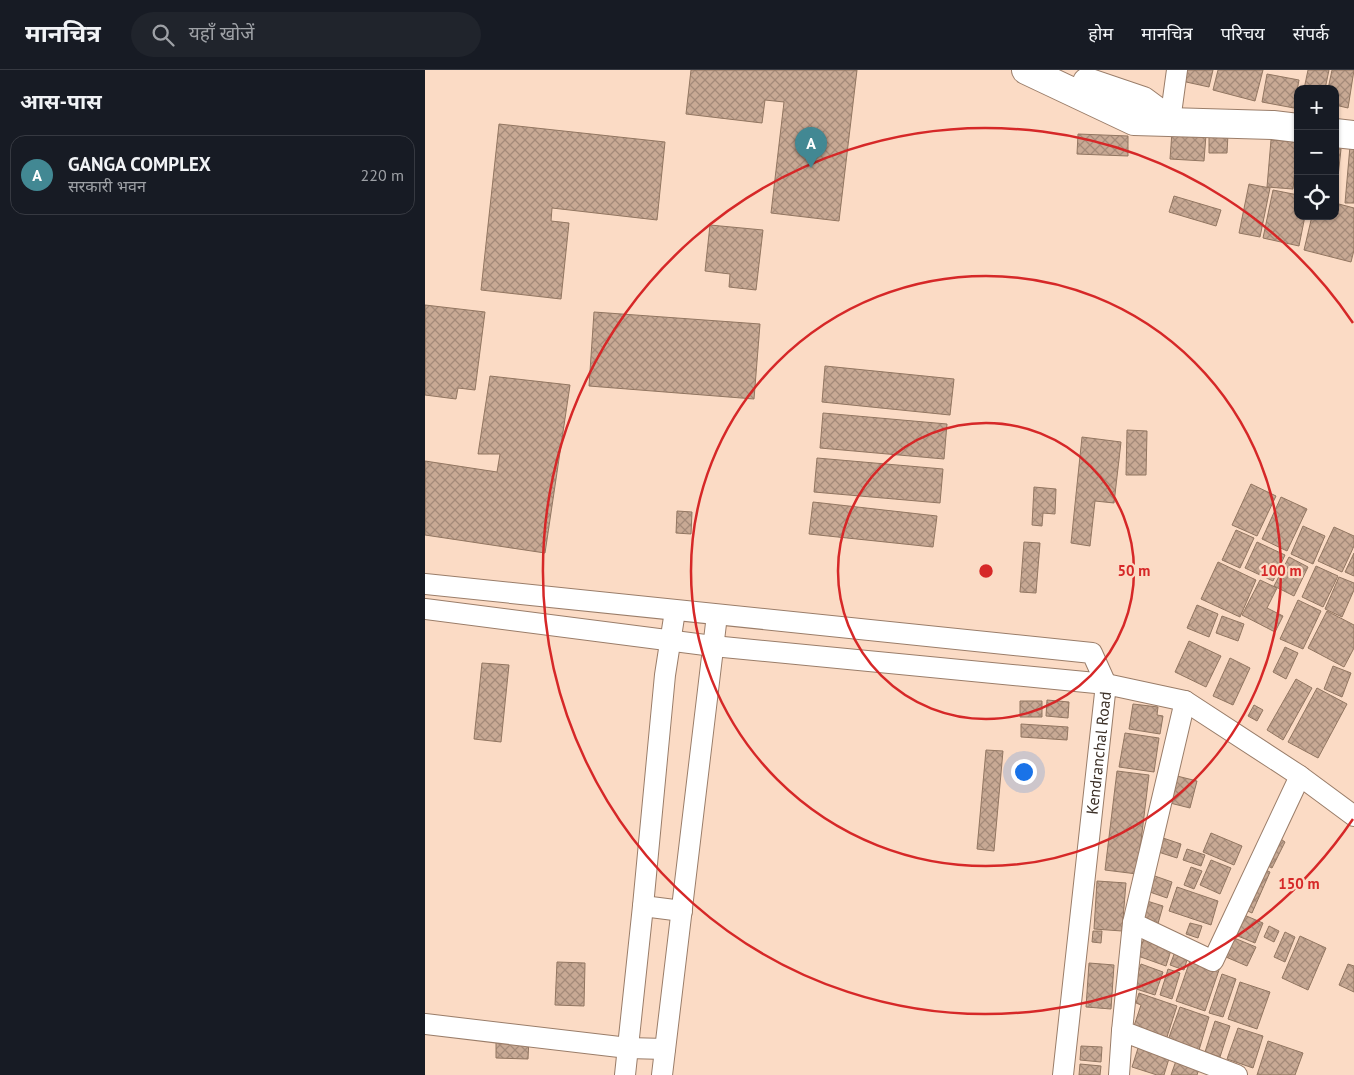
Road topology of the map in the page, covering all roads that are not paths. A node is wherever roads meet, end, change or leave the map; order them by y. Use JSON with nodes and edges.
{"nodes":[{"id":1,"x":1026,"y":70,"type":"edge"},
{"id":2,"x":1062,"y":70,"type":"edge"},
{"id":3,"x":1177,"y":70,"type":"edge"},
{"id":4,"x":1171,"y":121,"type":"junction"},
{"id":5,"x":1294,"y":128,"type":"edge"},
{"id":6,"x":1339,"y":133,"type":"edge"},
{"id":7,"x":1354,"y":135,"type":"edge"},
{"id":8,"x":425,"y":584,"type":"edge"},
{"id":9,"x":425,"y":609,"type":"edge"},
{"id":10,"x":675,"y":611,"type":"junction"},
{"id":11,"x":717,"y":614,"type":"junction"},
{"id":12,"x":670,"y":640,"type":"junction"},
{"id":13,"x":713,"y":646,"type":"junction"},
{"id":14,"x":1106,"y":684,"type":"junction"},
{"id":15,"x":1185,"y":701,"type":"junction"},
{"id":16,"x":1300,"y":776,"type":"junction"},
{"id":17,"x":1354,"y":816,"type":"edge"},
{"id":18,"x":643,"y":906,"type":"junction"},
{"id":19,"x":682,"y":911,"type":"junction"},
{"id":20,"x":1133,"y":923,"type":"junction"},
{"id":21,"x":425,"y":1024,"type":"edge"},
{"id":22,"x":1122,"y":1031,"type":"junction"},
{"id":23,"x":628,"y":1048,"type":"junction"},
{"id":24,"x":665,"y":1049,"type":"junction"},
{"id":25,"x":625,"y":1075,"type":"edge"},
{"id":26,"x":662,"y":1075,"type":"edge"},
{"id":27,"x":1063,"y":1075,"type":"edge"},
{"id":28,"x":1119,"y":1075,"type":"edge"},
{"id":29,"x":1237,"y":1075,"type":"edge"}],
"edges":[{"from":1,"to":4,"type":"main road"},
{"from":2,"to":4,"type":"main road"},
{"from":3,"to":4,"type":"street"},
{"from":4,"to":5,"type":"main road"},
{"from":6,"to":7,"type":"main road"},
{"from":8,"to":10,"type":"street"},
{"from":9,"to":12,"type":"street"},
{"from":10,"to":11,"type":"street"},
{"from":10,"to":12,"type":"street"},
{"from":11,"to":13,"type":"street"},
{"from":11,"to":14,"type":"street"},
{"from":12,"to":13,"type":"street"},
{"from":12,"to":18,"type":"street"},
{"from":13,"to":14,"type":"street"},
{"from":13,"to":19,"type":"street"},
{"from":14,"to":15,"type":"street","name":"Kendranchal Road"},
{"from":14,"to":27,"type":"street","name":"Kendranchal Road"},
{"from":15,"to":16,"type":"street","name":"Kendranchal Road"},
{"from":15,"to":20,"type":"street"},
{"from":16,"to":17,"type":"street","name":"Kendranchal Road"},
{"from":16,"to":20,"type":"street"},
{"from":18,"to":19,"type":"street"},
{"from":18,"to":23,"type":"street"},
{"from":19,"to":24,"type":"street"},
{"from":20,"to":22,"type":"street"},
{"from":21,"to":23,"type":"street"},
{"from":22,"to":28,"type":"street"},
{"from":22,"to":29,"type":"street"},
{"from":23,"to":24,"type":"street"},
{"from":23,"to":25,"type":"street"},
{"from":24,"to":26,"type":"street"}]}
